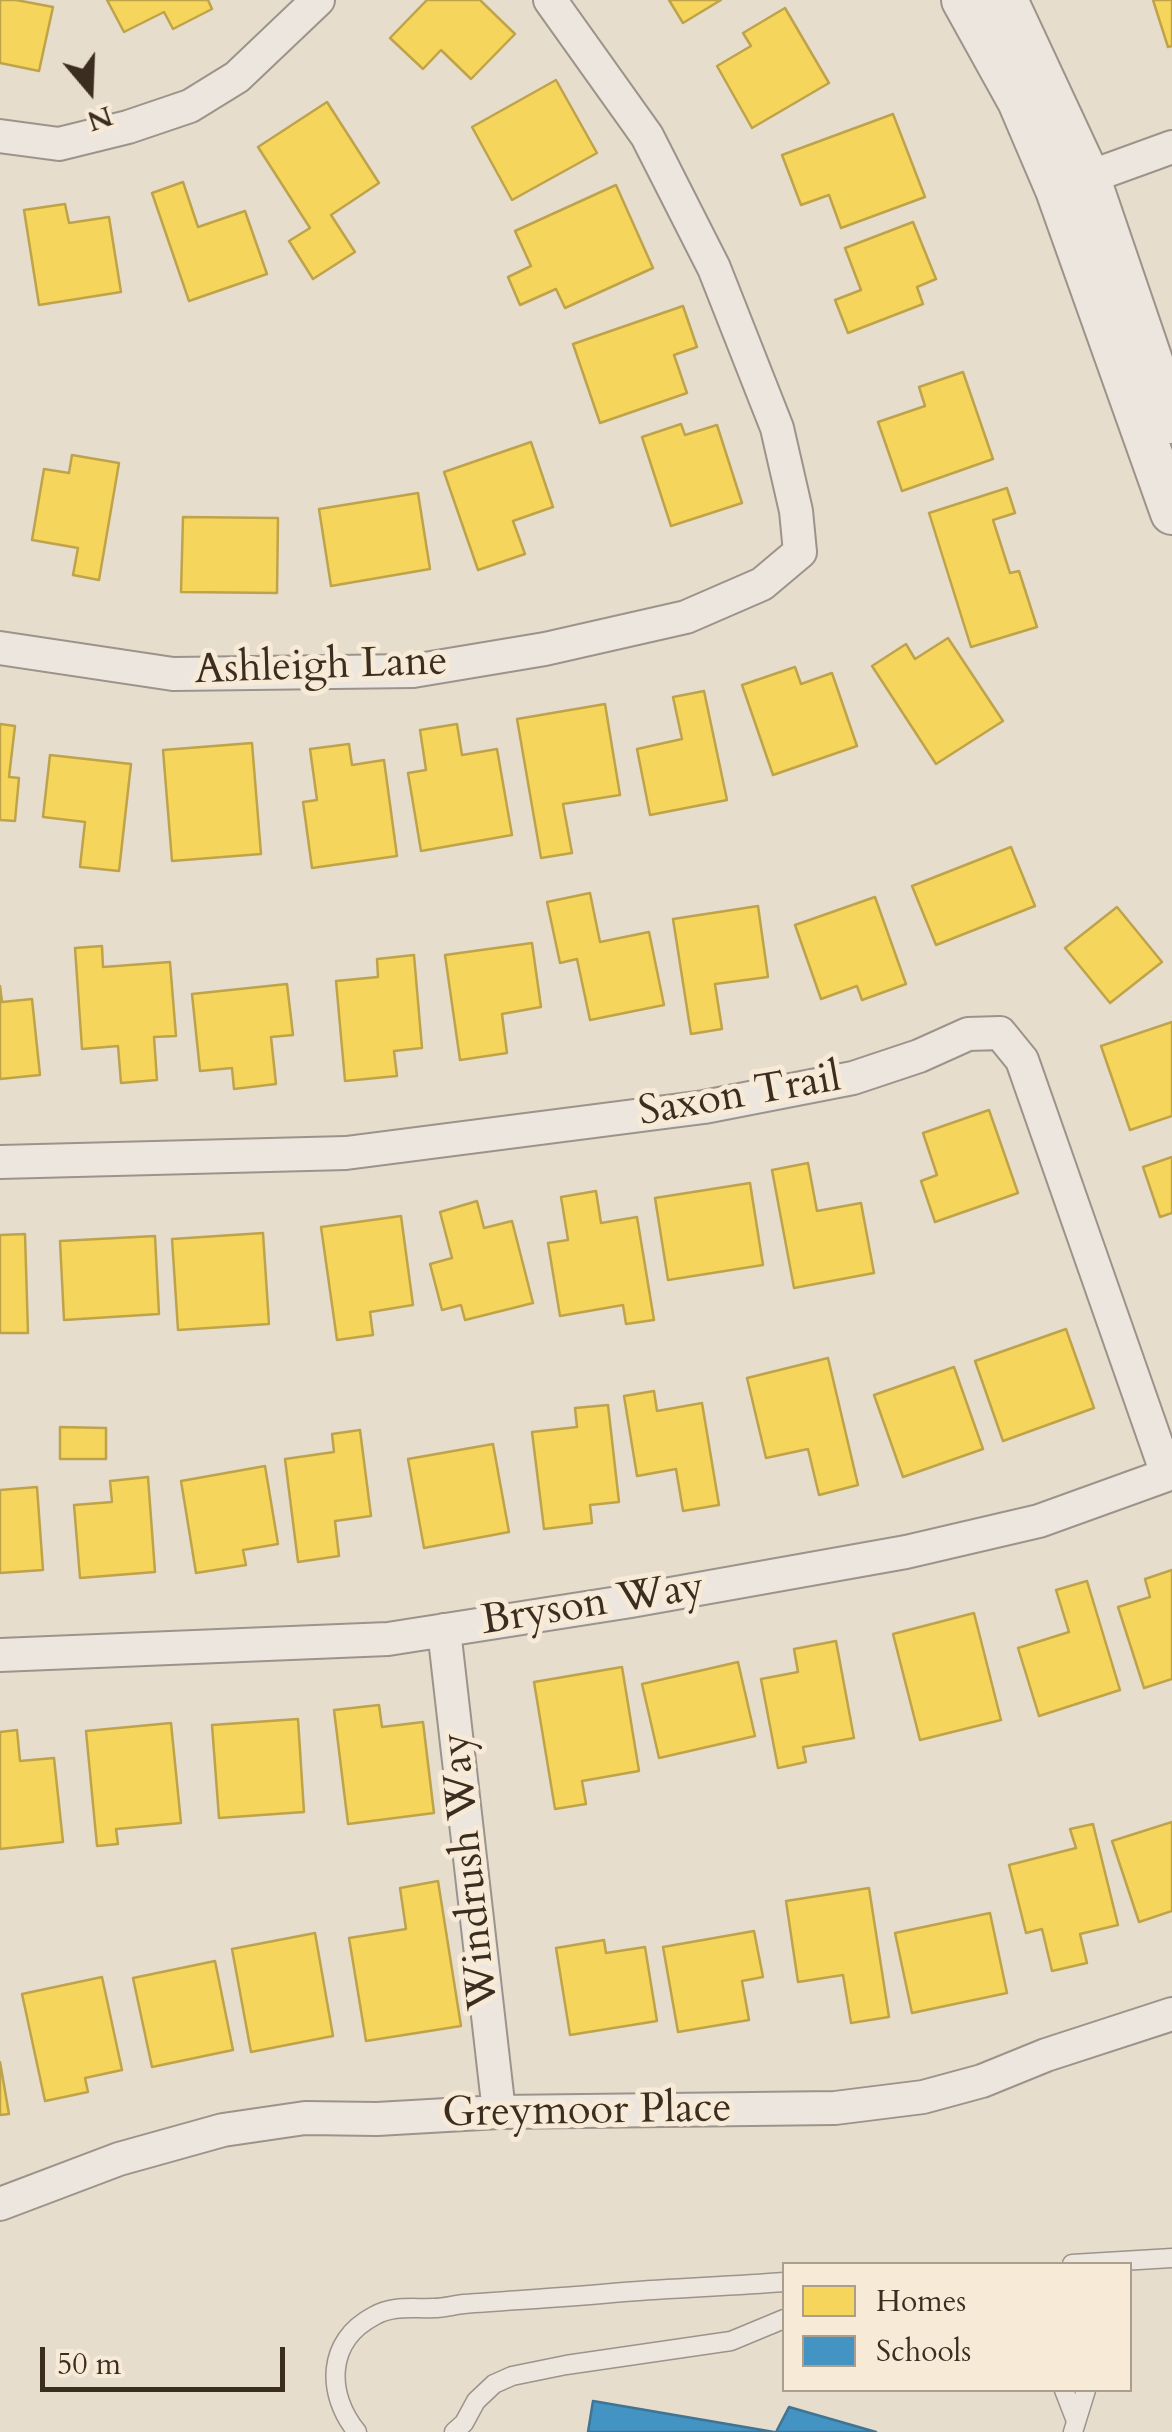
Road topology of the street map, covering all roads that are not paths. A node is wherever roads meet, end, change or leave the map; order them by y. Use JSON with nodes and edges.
{"nodes":[{"id":1,"x":318,"y":0,"type":"edge"},
{"id":2,"x":550,"y":0,"type":"edge"},
{"id":3,"x":963,"y":0,"type":"edge"},
{"id":4,"x":1006,"y":0,"type":"edge"},
{"id":5,"x":0,"y":136,"type":"edge"},
{"id":6,"x":1172,"y":147,"type":"edge"},
{"id":7,"x":1072,"y":183,"type":"junction"},
{"id":8,"x":1165,"y":440,"type":"edge"},
{"id":9,"x":1172,"y":513,"type":"edge"},
{"id":10,"x":0,"y":648,"type":"edge"},
{"id":11,"x":0,"y":1162,"type":"edge"},
{"id":12,"x":1170,"y":1474,"type":"edge"},
{"id":13,"x":444,"y":1630,"type":"junction"},
{"id":14,"x":0,"y":1655,"type":"edge"},
{"id":15,"x":1172,"y":2014,"type":"edge"},
{"id":16,"x":499,"y":2112,"type":"junction"},
{"id":17,"x":0,"y":2204,"type":"edge"},
{"id":18,"x":1172,"y":2258,"type":"edge"},
{"id":19,"x":1132,"y":2263,"type":"edge"},
{"id":20,"x":782,"y":2282,"type":"edge"},
{"id":21,"x":782,"y":2320,"type":"edge"},
{"id":22,"x":1065,"y":2392,"type":"edge"},
{"id":23,"x":1085,"y":2392,"type":"edge"},
{"id":24,"x":1075,"y":2426,"type":"edge"},
{"id":25,"x":358,"y":2432,"type":"edge"},
{"id":26,"x":454,"y":2432,"type":"edge"}],
"edges":[{"from":1,"to":5,"type":"street"},
{"from":2,"to":10,"type":"street","name":"Ashleigh Lane"},
{"from":3,"to":7,"type":"street"},
{"from":4,"to":7,"type":"street"},
{"from":6,"to":7,"type":"street"},
{"from":7,"to":8,"type":"street"},
{"from":8,"to":9,"type":"street"},
{"from":11,"to":12,"type":"street","name":"Saxon Trail"},
{"from":12,"to":13,"type":"street","name":"Bryson Way"},
{"from":13,"to":14,"type":"street","name":"Bryson Way"},
{"from":13,"to":16,"type":"street","name":"Windrush Way"},
{"from":15,"to":16,"type":"street","name":"Greymoor Place"},
{"from":16,"to":17,"type":"street","name":"Greymoor Place"},
{"from":18,"to":19,"type":"lane"},
{"from":20,"to":25,"type":"lane"},
{"from":21,"to":26,"type":"lane"},
{"from":22,"to":24,"type":"lane"},
{"from":23,"to":24,"type":"lane"}]}
